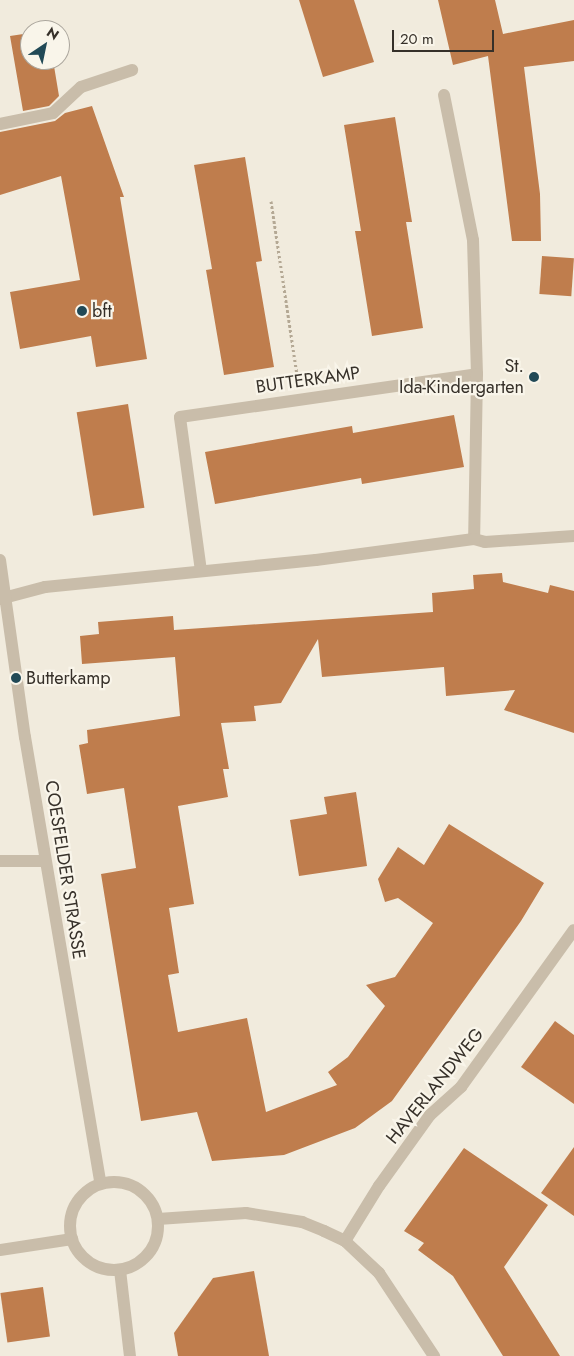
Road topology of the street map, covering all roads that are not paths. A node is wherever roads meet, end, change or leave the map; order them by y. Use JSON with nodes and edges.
{"nodes":[{"id":1,"x":132,"y":70,"type":"dead end"},
{"id":2,"x":444,"y":95,"type":"dead end"},
{"id":3,"x":0,"y":124,"type":"edge"},
{"id":4,"x":477,"y":374,"type":"junction"},
{"id":5,"x":574,"y":536,"type":"edge"},
{"id":6,"x":474,"y":539,"type":"junction"},
{"id":7,"x":0,"y":560,"type":"edge"},
{"id":8,"x":201,"y":571,"type":"junction"},
{"id":9,"x":3,"y":598,"type":"edge"},
{"id":10,"x":45,"y":861,"type":"junction"},
{"id":11,"x":1,"y":865,"type":"edge"},
{"id":12,"x":574,"y":930,"type":"edge"},
{"id":13,"x":101,"y":1184,"type":"junction"},
{"id":14,"x":158,"y":1219,"type":"junction"},
{"id":15,"x":72,"y":1239,"type":"junction"},
{"id":16,"x":344,"y":1242,"type":"junction"},
{"id":17,"x":0,"y":1250,"type":"edge"},
{"id":18,"x":120,"y":1270,"type":"junction"},
{"id":19,"x":130,"y":1356,"type":"edge"},
{"id":20,"x":434,"y":1356,"type":"edge"}],
"edges":[{"from":1,"to":3,"type":"street"},
{"from":2,"to":4,"type":"street"},
{"from":4,"to":6,"type":"street"},
{"from":4,"to":8,"type":"street","name":"BUTTERKAMP"},
{"from":5,"to":6,"type":"street"},
{"from":6,"to":8,"type":"street"},
{"from":7,"to":9,"type":"street","name":"COESFELDER STRASSE"},
{"from":8,"to":9,"type":"street"},
{"from":9,"to":10,"type":"street","name":"COESFELDER STRASSE"},
{"from":10,"to":11,"type":"street"},
{"from":10,"to":13,"type":"street","name":"COESFELDER STRASSE"},
{"from":12,"to":16,"type":"street","name":"HAVERLANDWEG"},
{"from":13,"to":14,"type":"street"},
{"from":13,"to":15,"type":"street"},
{"from":14,"to":16,"type":"street"},
{"from":14,"to":18,"type":"street"},
{"from":15,"to":17,"type":"street"},
{"from":15,"to":18,"type":"street"},
{"from":16,"to":20,"type":"street"},
{"from":18,"to":19,"type":"street"}]}
